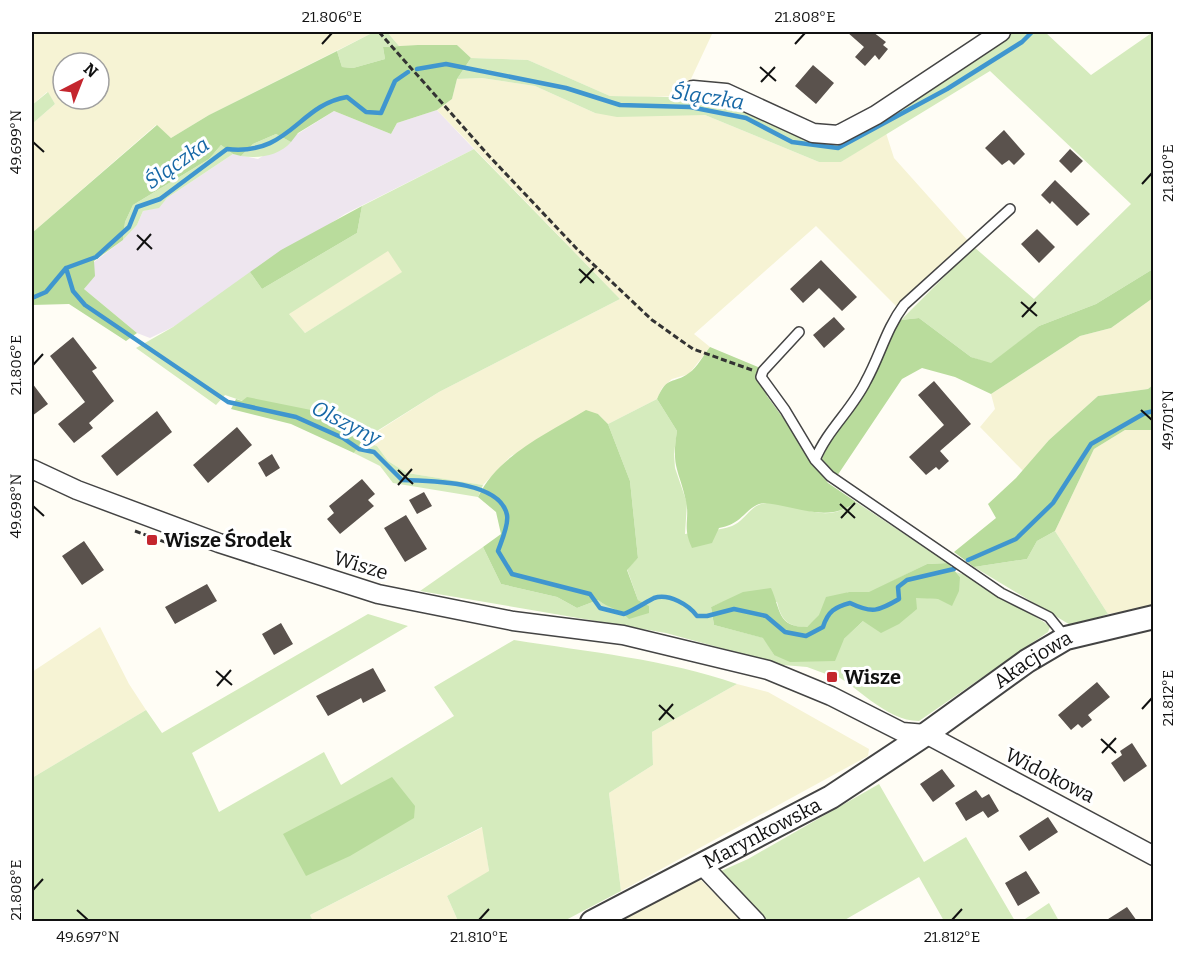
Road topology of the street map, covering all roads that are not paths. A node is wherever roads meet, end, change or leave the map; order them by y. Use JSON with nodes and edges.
{"nodes":[{"id":1,"x":1001,"y":32,"type":"edge"},
{"id":2,"x":693,"y":90,"type":"dead end"},
{"id":3,"x":1010,"y":209,"type":"dead end"},
{"id":4,"x":799,"y":332,"type":"dead end"},
{"id":5,"x":815,"y":460,"type":"junction"},
{"id":6,"x":32,"y":469,"type":"edge"},
{"id":7,"x":1154,"y":617,"type":"edge"},
{"id":8,"x":1066,"y":638,"type":"junction"},
{"id":9,"x":926,"y":734,"type":"junction"},
{"id":10,"x":1154,"y":856,"type":"edge"},
{"id":11,"x":702,"y":865,"type":"junction"},
{"id":12,"x":592,"y":921,"type":"edge"},
{"id":13,"x":756,"y":921,"type":"edge"}],
"edges":[{"from":1,"to":2,"type":"street"},
{"from":3,"to":5,"type":"lane"},
{"from":4,"to":5,"type":"lane"},
{"from":5,"to":8,"type":"lane"},
{"from":6,"to":9,"type":"street","name":"Wisze"},
{"from":7,"to":8,"type":"street","name":"Akacjowa"},
{"from":8,"to":9,"type":"street","name":"Akacjowa"},
{"from":9,"to":10,"type":"street","name":"Widokowa"},
{"from":9,"to":11,"type":"street","name":"Marynkowska"},
{"from":11,"to":12,"type":"street","name":"Marynkowska"},
{"from":11,"to":13,"type":"street"}]}
